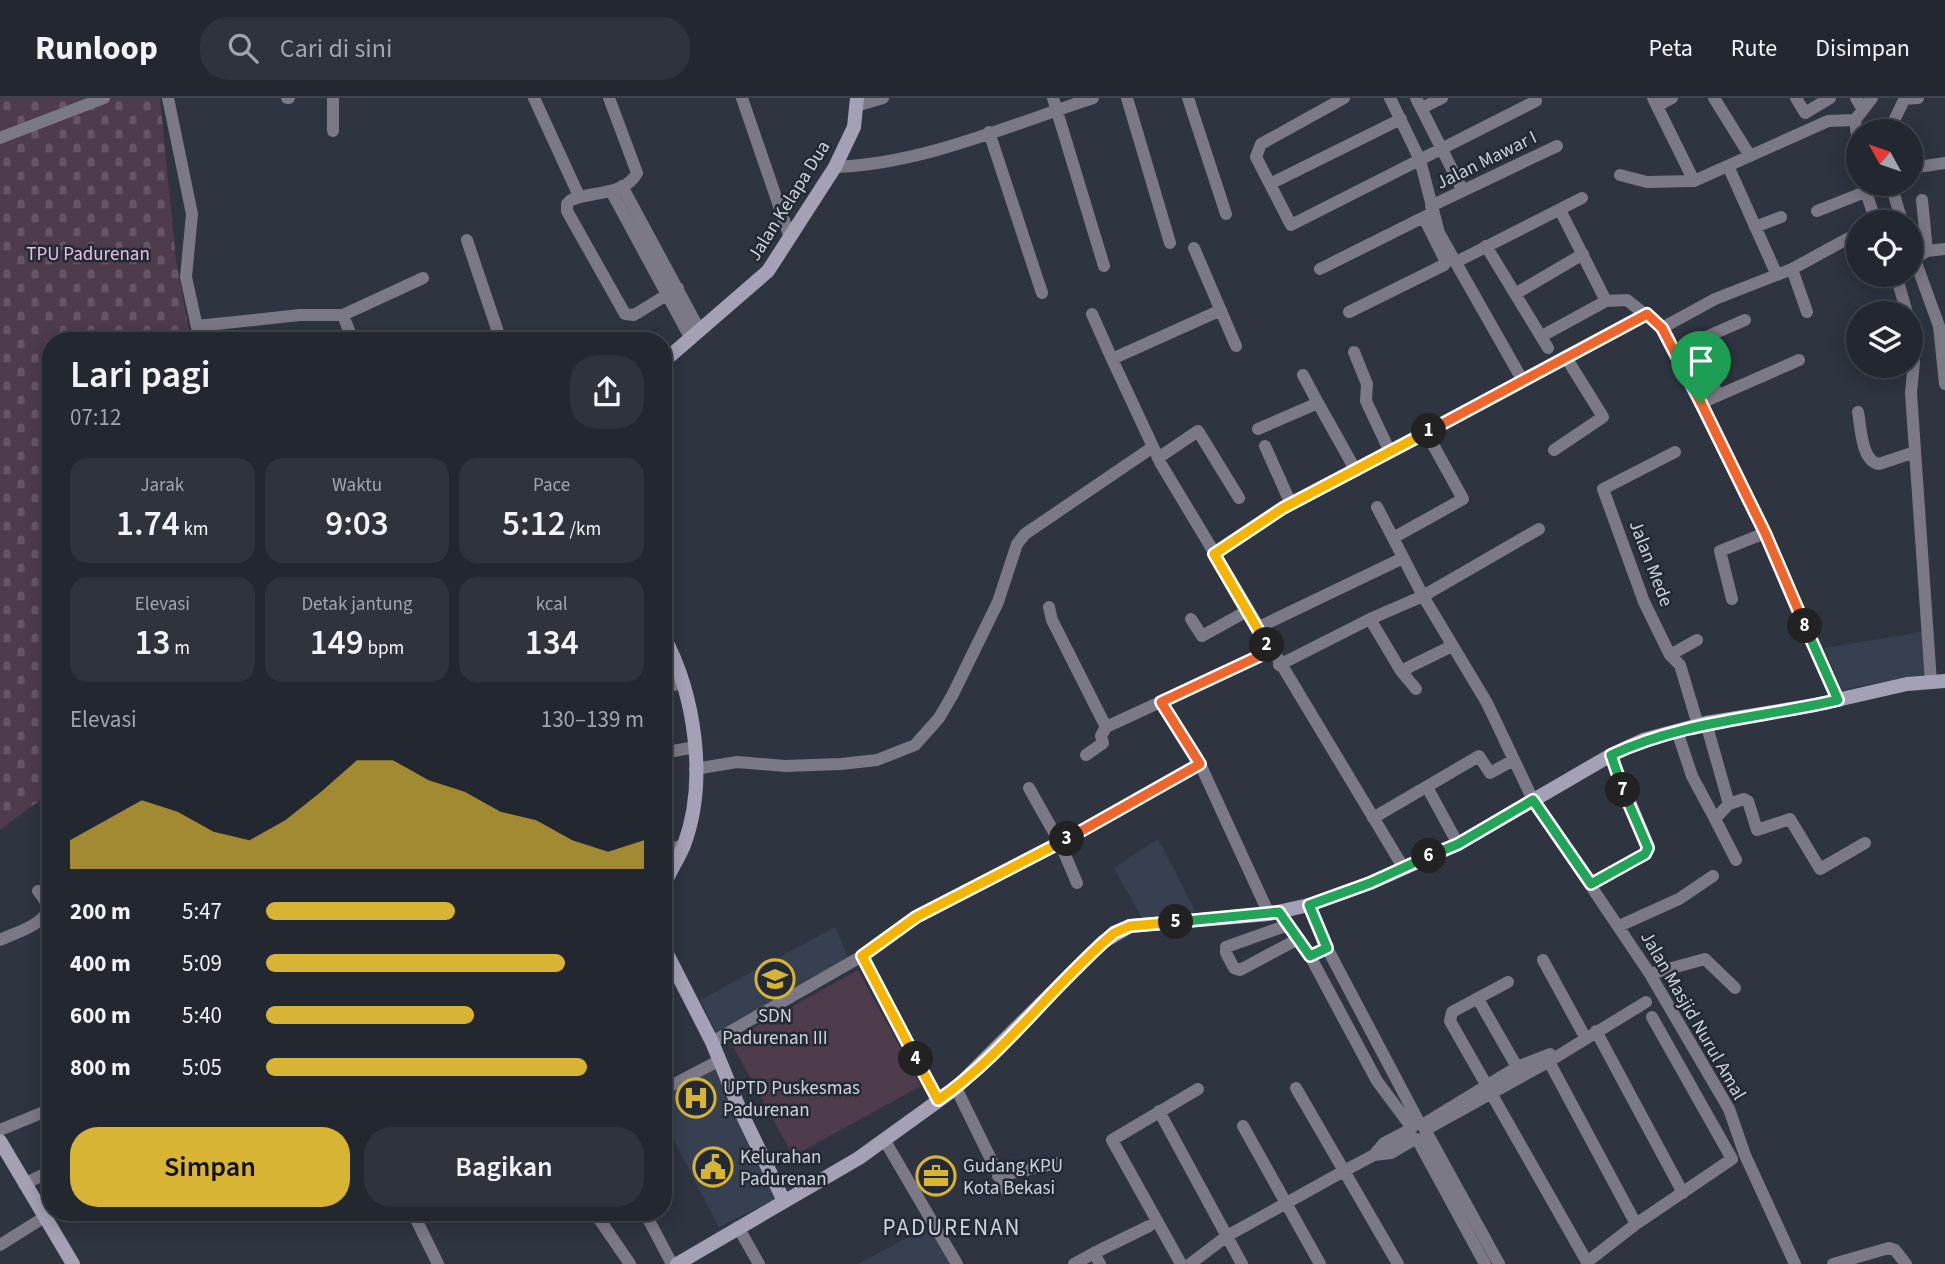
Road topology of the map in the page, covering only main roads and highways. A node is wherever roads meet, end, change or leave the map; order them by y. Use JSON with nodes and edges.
{"nodes":[{"id":1,"x":857,"y":102,"type":"edge"},
{"id":2,"x":672,"y":355,"type":"edge"},
{"id":3,"x":672,"y":651,"type":"edge"},
{"id":4,"x":1938,"y":681,"type":"edge"},
{"id":5,"x":672,"y":870,"type":"edge"},
{"id":6,"x":672,"y":964,"type":"edge"},
{"id":7,"x":0,"y":1141,"type":"edge"},
{"id":8,"x":784,"y":1201,"type":"junction"},
{"id":9,"x":42,"y":1216,"type":"edge"},
{"id":10,"x":45,"y":1221,"type":"edge"},
{"id":11,"x":73,"y":1264,"type":"edge"},
{"id":12,"x":674,"y":1264,"type":"edge"}],
"edges":[{"from":1,"to":2,"type":"main road","name":"Jalan Kelapa Dua"},
{"from":3,"to":5,"type":"main road"},
{"from":4,"to":8,"type":"main road"},
{"from":6,"to":8,"type":"main road"},
{"from":7,"to":9,"type":"main road"},
{"from":8,"to":12,"type":"main road"},
{"from":10,"to":11,"type":"main road"}]}
